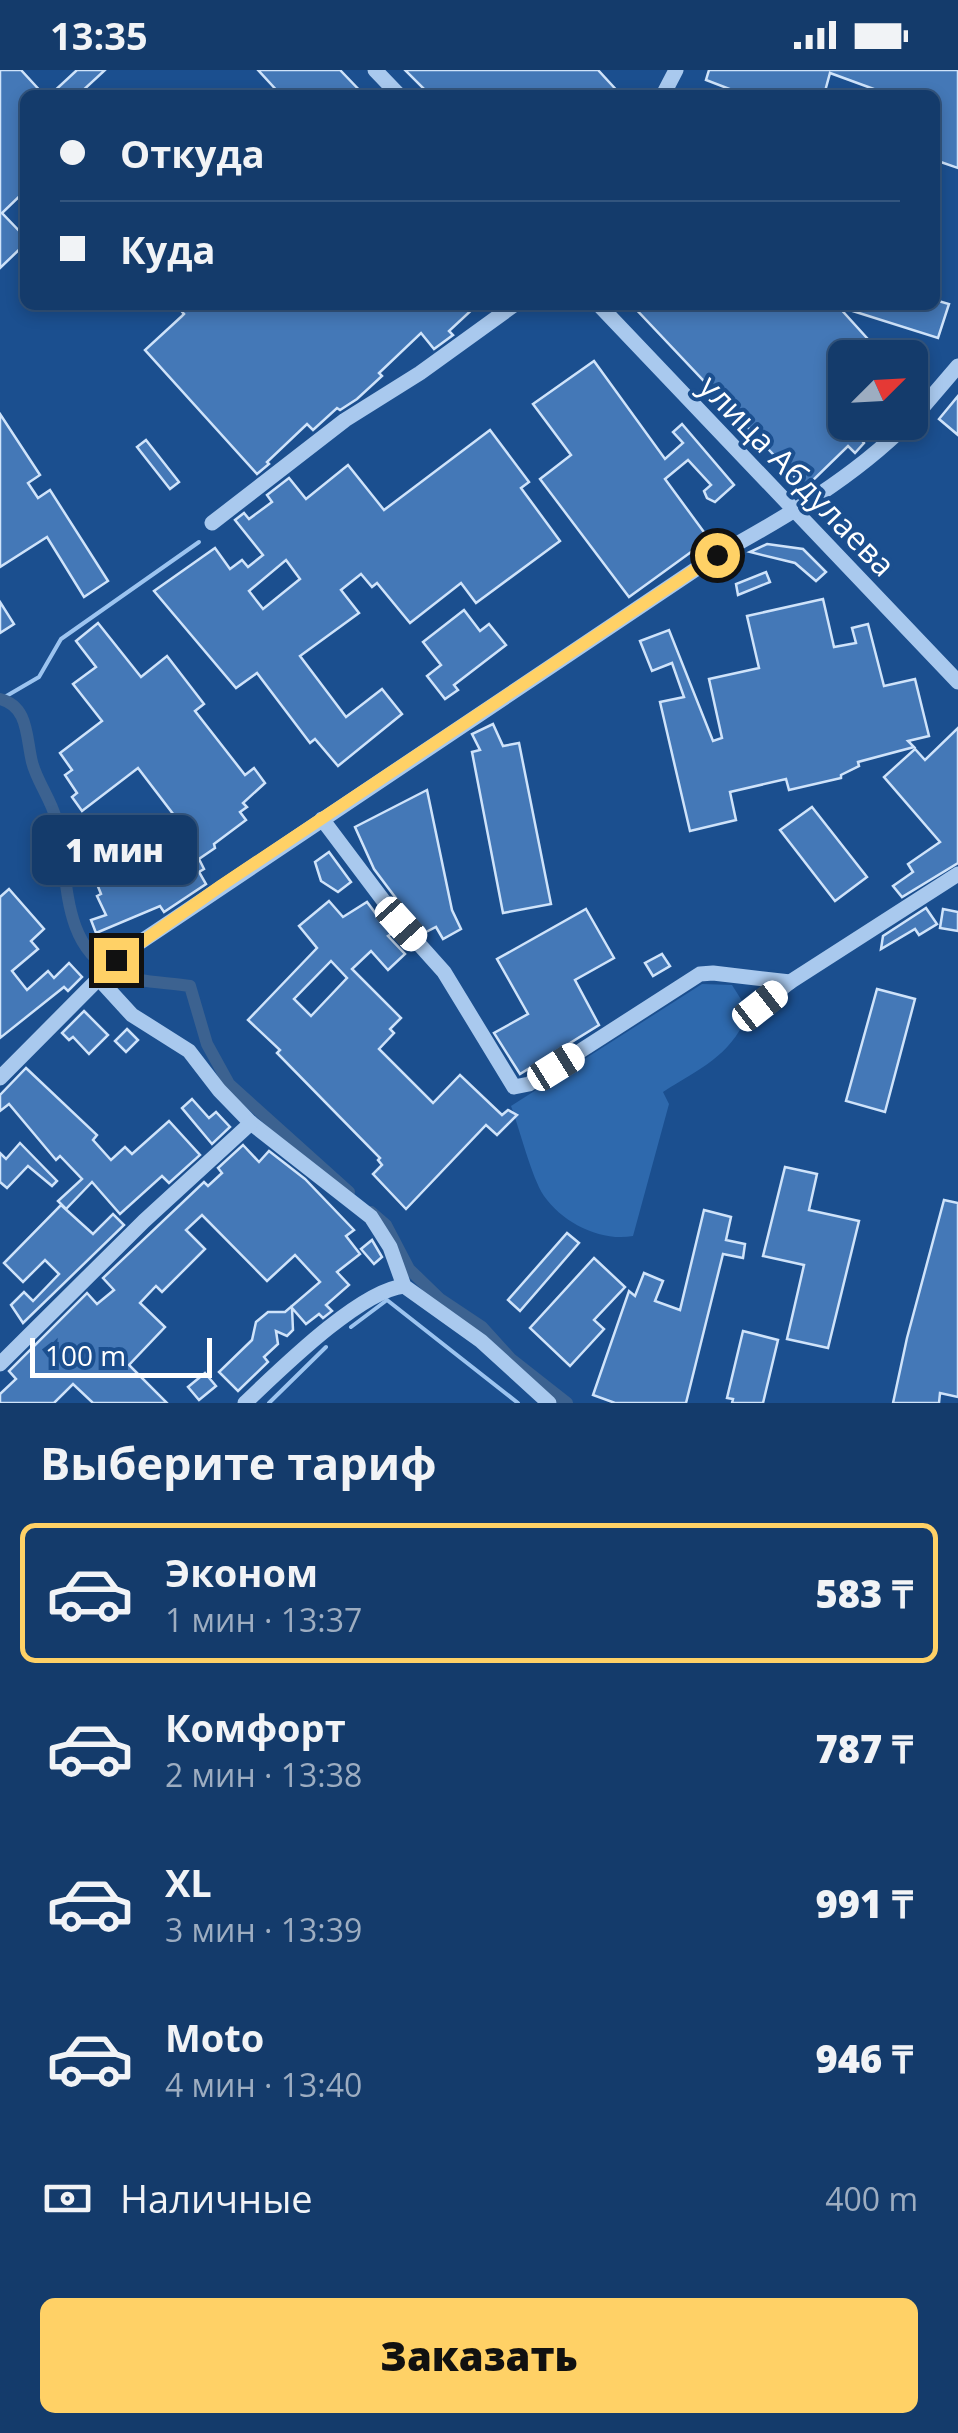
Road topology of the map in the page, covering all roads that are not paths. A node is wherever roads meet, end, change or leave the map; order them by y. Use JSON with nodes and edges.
{"nodes":[{"id":1,"x":375,"y":70,"type":"edge"},
{"id":2,"x":393,"y":90,"type":"edge"},
{"id":3,"x":507,"y":310,"type":"edge"},
{"id":4,"x":604,"y":310,"type":"edge"},
{"id":5,"x":958,"y":366,"type":"edge"},
{"id":6,"x":928,"y":401,"type":"edge"},
{"id":7,"x":890,"y":440,"type":"edge"},
{"id":8,"x":795,"y":512,"type":"junction"},
{"id":9,"x":212,"y":523,"type":"dead end"},
{"id":10,"x":958,"y":682,"type":"edge"},
{"id":11,"x":322,"y":818,"type":"junction"},
{"id":12,"x":958,"y":874,"type":"edge"},
{"id":13,"x":107,"y":970,"type":"junction"},
{"id":14,"x":790,"y":982,"type":"junction"},
{"id":15,"x":760,"y":1006,"type":"dead end"},
{"id":16,"x":0,"y":1078,"type":"edge"},
{"id":17,"x":251,"y":1123,"type":"junction"},
{"id":18,"x":404,"y":1286,"type":"junction"},
{"id":19,"x":0,"y":1364,"type":"edge"},
{"id":20,"x":245,"y":1403,"type":"edge"},
{"id":21,"x":549,"y":1403,"type":"edge"}],
"edges":[{"from":1,"to":2,"type":"street"},
{"from":3,"to":9,"type":"street"},
{"from":4,"to":8,"type":"street","name":"улица Абдулаева"},
{"from":5,"to":6,"type":"street"},
{"from":7,"to":8,"type":"street"},
{"from":8,"to":10,"type":"street","name":"улица Абдулаева"},
{"from":8,"to":11,"type":"street"},
{"from":11,"to":13,"type":"street"},
{"from":11,"to":14,"type":"street"},
{"from":12,"to":14,"type":"street"},
{"from":13,"to":16,"type":"street"},
{"from":13,"to":17,"type":"street"},
{"from":14,"to":15,"type":"street"},
{"from":17,"to":18,"type":"street"},
{"from":17,"to":19,"type":"street"},
{"from":18,"to":20,"type":"street"},
{"from":18,"to":21,"type":"street"}]}
